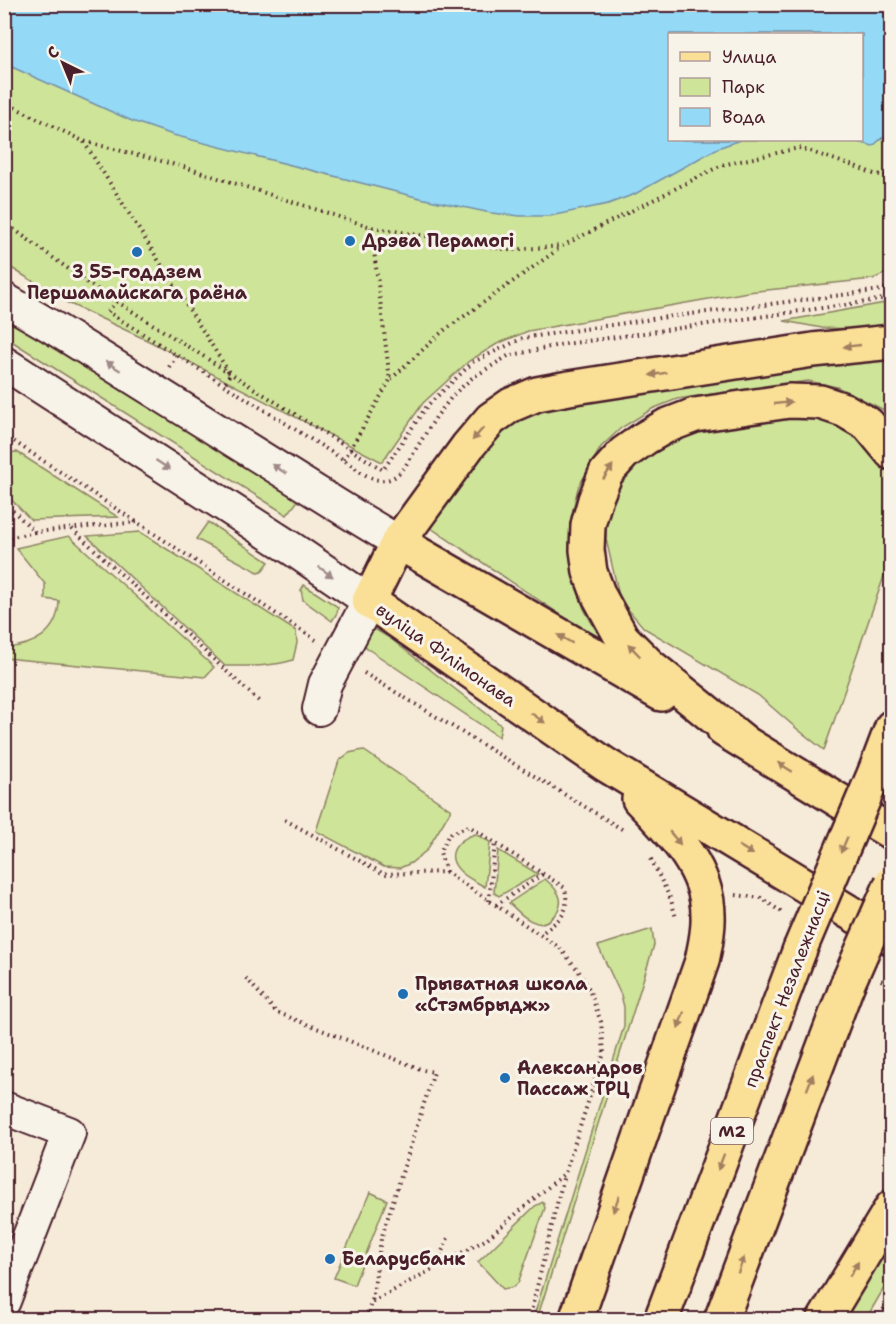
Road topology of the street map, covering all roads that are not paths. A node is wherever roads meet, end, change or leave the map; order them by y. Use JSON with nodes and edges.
{"nodes":[{"id":1,"x":4,"y":299,"type":"edge"},
{"id":2,"x":891,"y":342,"type":"edge"},
{"id":3,"x":4,"y":363,"type":"edge"},
{"id":4,"x":891,"y":453,"type":"edge"},
{"id":5,"x":398,"y":542,"type":"junction"},
{"id":6,"x":369,"y":602,"type":"junction"},
{"id":7,"x":319,"y":709,"type":"dead end"},
{"id":8,"x":891,"y":727,"type":"edge"},
{"id":9,"x":743,"y":741,"type":"junction"},
{"id":10,"x":606,"y":765,"type":"junction"},
{"id":11,"x":891,"y":833,"type":"edge"},
{"id":12,"x":891,"y":883,"type":"edge"},
{"id":13,"x":891,"y":938,"type":"edge"},
{"id":14,"x":4,"y":1108,"type":"edge"},
{"id":15,"x":891,"y":1207,"type":"edge"},
{"id":16,"x":4,"y":1301,"type":"edge"},
{"id":17,"x":576,"y":1320,"type":"edge"},
{"id":18,"x":662,"y":1320,"type":"edge"},
{"id":19,"x":721,"y":1320,"type":"edge"},
{"id":20,"x":824,"y":1320,"type":"edge"}],
"edges":[{"from":5,"to":1,"type":"street","one_way":true},
{"from":2,"to":5,"type":"main road","one_way":true},
{"from":3,"to":6,"type":"street","name":"вуліца Філімонава","one_way":true},
{"from":9,"to":4,"type":"main road","one_way":true},
{"from":5,"to":6,"type":"main road"},
{"from":9,"to":5,"type":"main road","one_way":true},
{"from":6,"to":7,"type":"street"},
{"from":6,"to":10,"type":"main road","name":"вуліца Філімонава","one_way":true},
{"from":8,"to":18,"type":"main road","name":"праспект Незалежнасці","number":"М2","one_way":true,"bridge":true},
{"from":11,"to":9,"type":"main road","one_way":true},
{"from":10,"to":13,"type":"main road","name":"вуліца Філімонава","one_way":true},
{"from":10,"to":17,"type":"main road","one_way":true},
{"from":19,"to":12,"type":"main road","one_way":true,"bridge":true},
{"from":14,"to":16,"type":"street"},
{"from":20,"to":15,"type":"main road","one_way":true}]}
